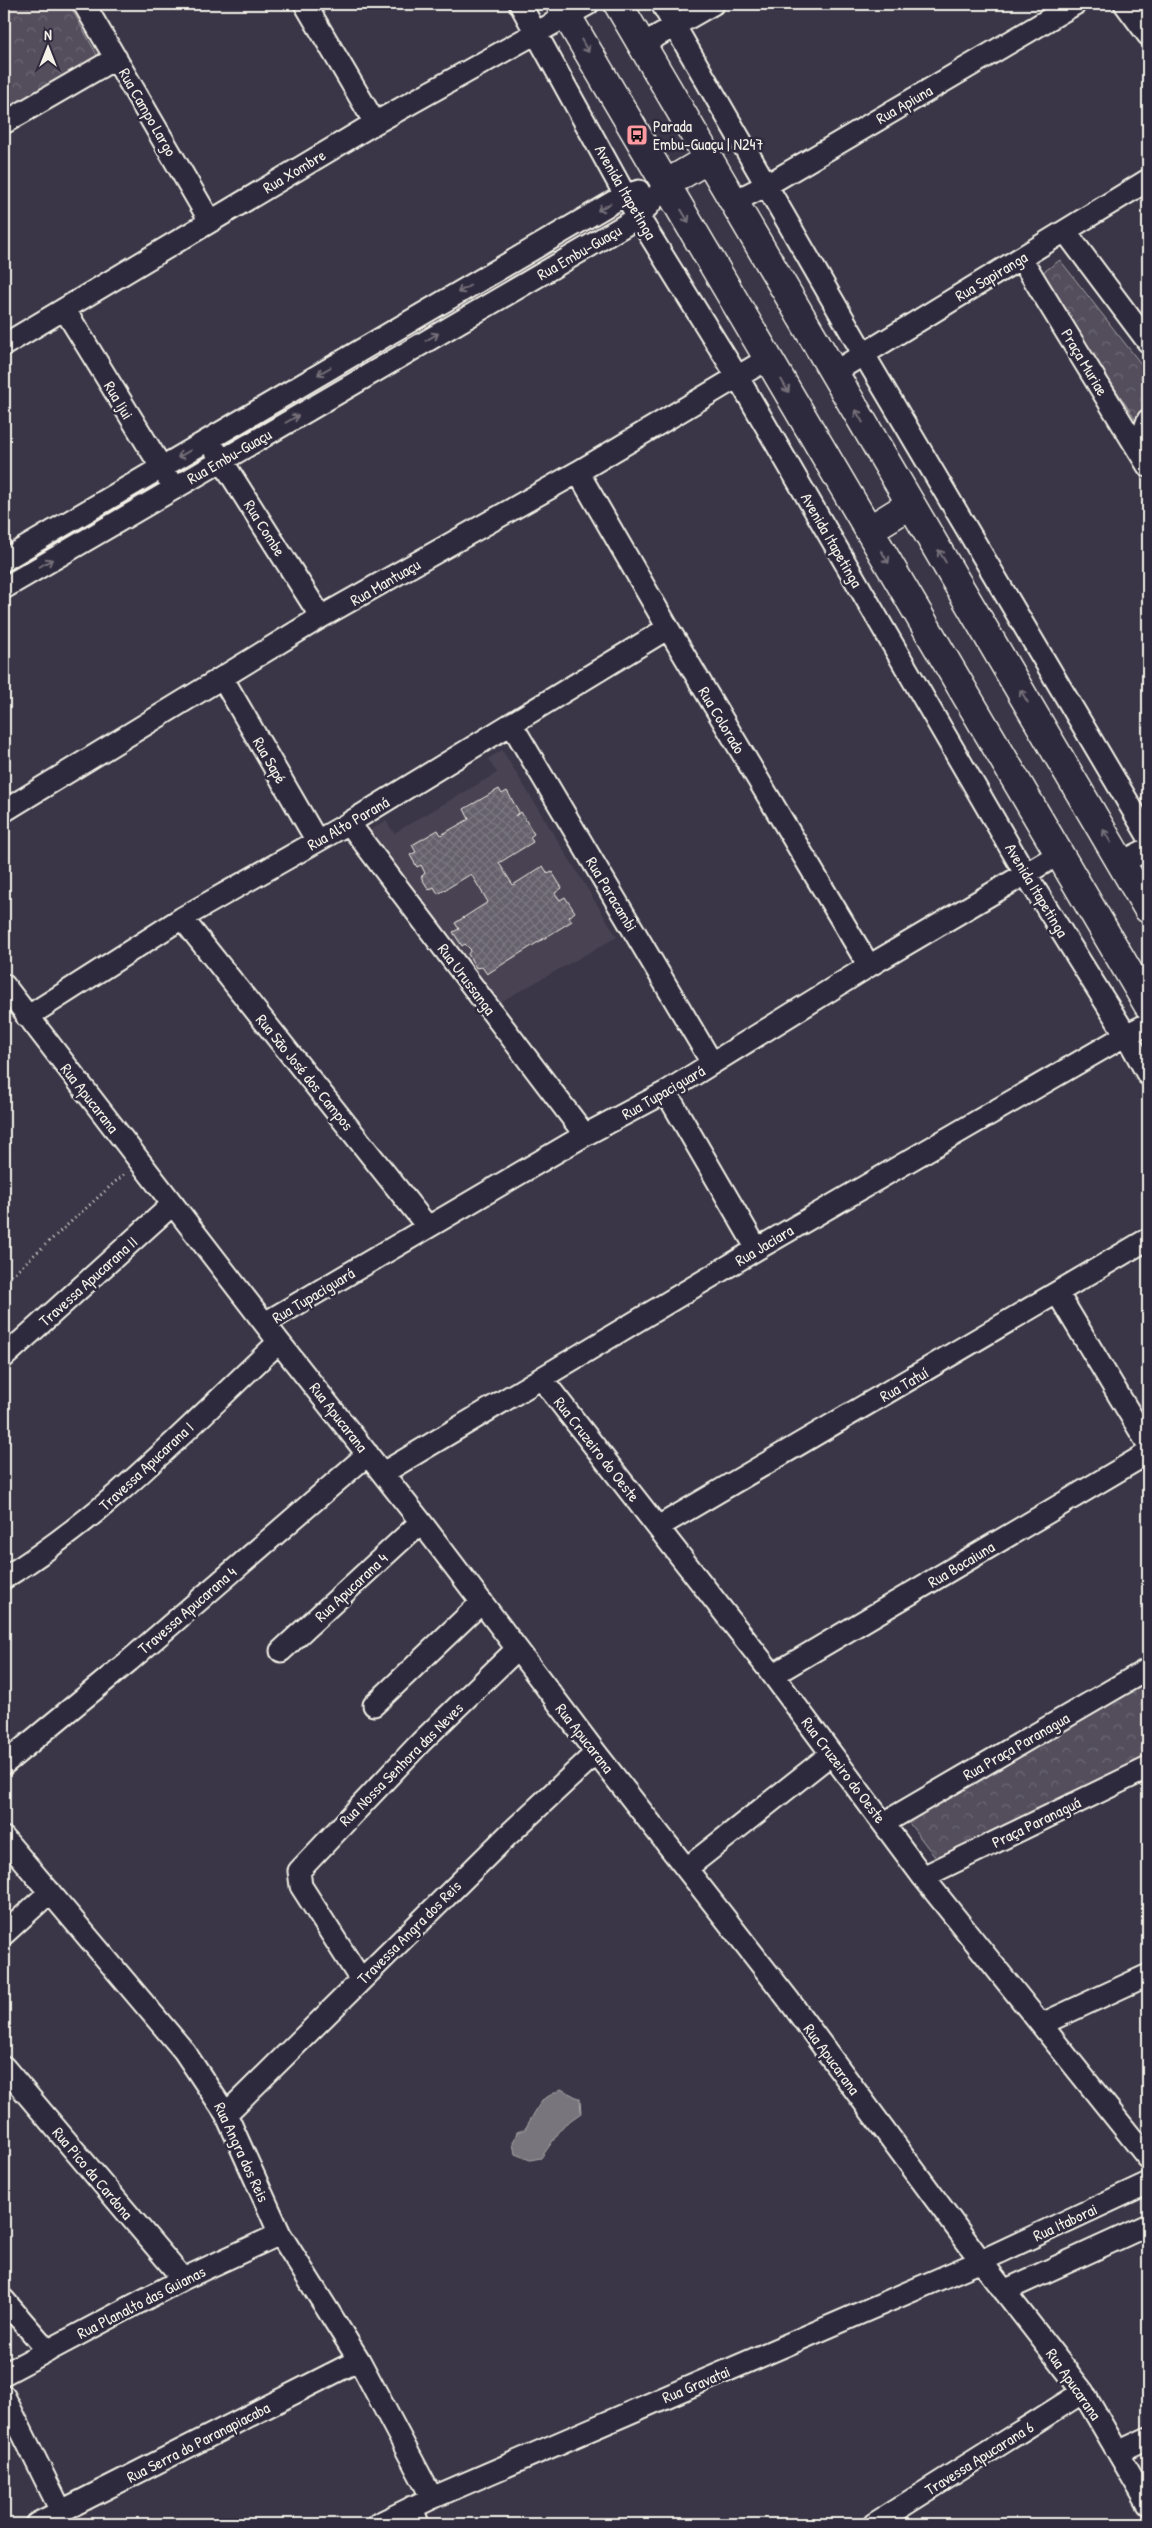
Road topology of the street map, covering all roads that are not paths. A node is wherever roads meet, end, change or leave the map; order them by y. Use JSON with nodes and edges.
{"nodes":[{"id":1,"x":84,"y":4,"type":"edge"},
{"id":2,"x":305,"y":4,"type":"edge"},
{"id":3,"x":520,"y":4,"type":"edge"},
{"id":4,"x":618,"y":4,"type":"edge"},
{"id":5,"x":662,"y":4,"type":"edge"},
{"id":6,"x":712,"y":4,"type":"edge"},
{"id":7,"x":1075,"y":4,"type":"edge"},
{"id":8,"x":1125,"y":4,"type":"edge"},
{"id":9,"x":572,"y":8,"type":"edge"},
{"id":10,"x":675,"y":26,"type":"junction"},
{"id":11,"x":536,"y":31,"type":"junction"},
{"id":12,"x":1148,"y":36,"type":"edge"},
{"id":13,"x":642,"y":44,"type":"junction"},
{"id":14,"x":116,"y":58,"type":"junction"},
{"id":15,"x":4,"y":123,"type":"edge"},
{"id":16,"x":375,"y":123,"type":"junction"},
{"id":17,"x":708,"y":160,"type":"junction"},
{"id":18,"x":1148,"y":180,"type":"edge"},
{"id":19,"x":666,"y":184,"type":"junction"},
{"id":20,"x":767,"y":185,"type":"junction"},
{"id":21,"x":625,"y":195,"type":"junction"},
{"id":22,"x":733,"y":202,"type":"junction"},
{"id":23,"x":639,"y":217,"type":"junction"},
{"id":24,"x":210,"y":221,"type":"junction"},
{"id":25,"x":1065,"y":231,"type":"junction"},
{"id":26,"x":1021,"y":258,"type":"junction"},
{"id":27,"x":65,"y":310,"type":"junction"},
{"id":28,"x":1148,"y":342,"type":"edge"},
{"id":29,"x":4,"y":345,"type":"edge"},
{"id":30,"x":863,"y":353,"type":"junction"},
{"id":31,"x":769,"y":358,"type":"junction"},
{"id":32,"x":833,"y":373,"type":"junction"},
{"id":33,"x":737,"y":376,"type":"junction"},
{"id":34,"x":1148,"y":420,"type":"edge"},
{"id":35,"x":209,"y":439,"type":"junction"},
{"id":36,"x":1143,"y":458,"type":"edge"},
{"id":37,"x":222,"y":460,"type":"junction"},
{"id":38,"x":161,"y":467,"type":"junction"},
{"id":39,"x":578,"y":472,"type":"junction"},
{"id":40,"x":174,"y":488,"type":"junction"},
{"id":41,"x":911,"y":504,"type":"junction"},
{"id":42,"x":869,"y":530,"type":"junction"},
{"id":43,"x":4,"y":560,"type":"edge"},
{"id":44,"x":4,"y":588,"type":"edge"},
{"id":45,"x":321,"y":618,"type":"junction"},
{"id":46,"x":668,"y":628,"type":"junction"},
{"id":47,"x":224,"y":679,"type":"junction"},
{"id":48,"x":512,"y":725,"type":"junction"},
{"id":49,"x":4,"y":811,"type":"edge"},
{"id":50,"x":349,"y":823,"type":"junction"},
{"id":51,"x":1148,"y":836,"type":"edge"},
{"id":52,"x":317,"y":841,"type":"junction"},
{"id":53,"x":1148,"y":849,"type":"edge"},
{"id":54,"x":1059,"y":854,"type":"junction"},
{"id":55,"x":1122,"y":862,"type":"junction"},
{"id":56,"x":1025,"y":873,"type":"junction"},
{"id":57,"x":1148,"y":909,"type":"edge"},
{"id":58,"x":182,"y":918,"type":"junction"},
{"id":59,"x":869,"y":966,"type":"junction"},
{"id":60,"x":4,"y":985,"type":"edge"},
{"id":61,"x":1148,"y":1005,"type":"edge"},
{"id":62,"x":28,"y":1017,"type":"junction"},
{"id":63,"x":1148,"y":1024,"type":"edge"},
{"id":64,"x":1126,"y":1034,"type":"junction"},
{"id":65,"x":712,"y":1063,"type":"junction"},
{"id":66,"x":1148,"y":1075,"type":"edge"},
{"id":67,"x":666,"y":1092,"type":"junction"},
{"id":68,"x":585,"y":1135,"type":"junction"},
{"id":69,"x":173,"y":1204,"type":"junction"},
{"id":70,"x":427,"y":1226,"type":"junction"},
{"id":71,"x":1148,"y":1239,"type":"edge"},
{"id":72,"x":757,"y":1249,"type":"junction"},
{"id":73,"x":1058,"y":1294,"type":"junction"},
{"id":74,"x":265,"y":1323,"type":"junction"},
{"id":75,"x":279,"y":1342,"type":"junction"},
{"id":76,"x":4,"y":1357,"type":"edge"},
{"id":77,"x":542,"y":1379,"type":"junction"},
{"id":78,"x":1148,"y":1444,"type":"edge"},
{"id":79,"x":1148,"y":1452,"type":"edge"},
{"id":80,"x":368,"y":1454,"type":"junction"},
{"id":81,"x":382,"y":1473,"type":"junction"},
{"id":82,"x":422,"y":1522,"type":"junction"},
{"id":83,"x":658,"y":1527,"type":"junction"},
{"id":84,"x":4,"y":1578,"type":"edge"},
{"id":85,"x":482,"y":1602,"type":"junction"},
{"id":86,"x":517,"y":1649,"type":"junction"},
{"id":87,"x":281,"y":1651,"type":"dead end"},
{"id":88,"x":1148,"y":1669,"type":"edge"},
{"id":89,"x":773,"y":1675,"type":"junction"},
{"id":90,"x":374,"y":1705,"type":"dead end"},
{"id":91,"x":596,"y":1754,"type":"junction"},
{"id":92,"x":831,"y":1754,"type":"junction"},
{"id":93,"x":4,"y":1764,"type":"edge"},
{"id":94,"x":1148,"y":1768,"type":"edge"},
{"id":95,"x":884,"y":1822,"type":"junction"},
{"id":96,"x":4,"y":1838,"type":"edge"},
{"id":97,"x":687,"y":1868,"type":"junction"},
{"id":98,"x":923,"y":1877,"type":"junction"},
{"id":99,"x":50,"y":1892,"type":"junction"},
{"id":100,"x":4,"y":1934,"type":"edge"},
{"id":101,"x":1148,"y":1975,"type":"edge"},
{"id":102,"x":360,"y":1980,"type":"junction"},
{"id":103,"x":1042,"y":2024,"type":"junction"},
{"id":104,"x":4,"y":2067,"type":"edge"},
{"id":105,"x":226,"y":2114,"type":"junction"},
{"id":106,"x":1148,"y":2158,"type":"edge"},
{"id":107,"x":1148,"y":2183,"type":"edge"},
{"id":108,"x":1148,"y":2225,"type":"edge"},
{"id":109,"x":280,"y":2234,"type":"junction"},
{"id":110,"x":981,"y":2261,"type":"junction"},
{"id":111,"x":183,"y":2279,"type":"junction"},
{"id":112,"x":1004,"y":2291,"type":"junction"},
{"id":113,"x":4,"y":2300,"type":"edge"},
{"id":114,"x":48,"y":2351,"type":"junction"},
{"id":115,"x":360,"y":2360,"type":"junction"},
{"id":116,"x":4,"y":2374,"type":"edge"},
{"id":117,"x":1083,"y":2392,"type":"junction"},
{"id":118,"x":4,"y":2396,"type":"edge"},
{"id":119,"x":1148,"y":2438,"type":"edge"},
{"id":120,"x":1118,"y":2452,"type":"junction"},
{"id":121,"x":432,"y":2498,"type":"junction"},
{"id":122,"x":1148,"y":2504,"type":"edge"},
{"id":123,"x":61,"y":2511,"type":"junction"},
{"id":124,"x":415,"y":2516,"type":"edge"},
{"id":125,"x":36,"y":2524,"type":"edge"},
{"id":126,"x":378,"y":2524,"type":"edge"},
{"id":127,"x":874,"y":2524,"type":"edge"}],
"edges":[{"from":1,"to":14,"type":"street","name":"Rua Campo Largo"},
{"from":2,"to":16,"type":"street"},
{"from":3,"to":11,"type":"street","name":"Avenida Itapetinga"},
{"from":4,"to":13,"type":"main road"},
{"from":5,"to":10,"type":"street"},
{"from":6,"to":10,"type":"street"},
{"from":7,"to":20,"type":"street","name":"Rua Apiuna"},
{"from":8,"to":12,"type":"street"},
{"from":9,"to":11,"type":"street","name":"Rua Xombre"},
{"from":9,"to":19,"type":"main road","one_way":true},
{"from":10,"to":13,"type":"street"},
{"from":10,"to":20,"type":"street"},
{"from":11,"to":16,"type":"street","name":"Rua Xombre"},
{"from":11,"to":21,"type":"street","name":"Avenida Itapetinga"},
{"from":13,"to":17,"type":"main road"},
{"from":14,"to":15,"type":"street"},
{"from":14,"to":24,"type":"street","name":"Rua Campo Largo"},
{"from":16,"to":24,"type":"street","name":"Rua Xombre"},
{"from":17,"to":19,"type":"main road"},
{"from":17,"to":22,"type":"main road"},
{"from":18,"to":25,"type":"street","name":"Rua Sapiranga"},
{"from":19,"to":21,"type":"street","name":"Rua Embu-Guaçu"},
{"from":19,"to":23,"type":"street","name":"Rua Embu-Guaçu"},
{"from":19,"to":31,"type":"main road","one_way":true},
{"from":20,"to":22,"type":"street","name":"Rua Apiuna"},
{"from":20,"to":30,"type":"street"},
{"from":21,"to":23,"type":"street","name":"Avenida Itapetinga"},
{"from":21,"to":35,"type":"street","name":"Rua Embu-Guaçu","one_way":true},
{"from":22,"to":32,"type":"main road"},
{"from":23,"to":33,"type":"street","name":"Avenida Itapetinga"},
{"from":37,"to":23,"type":"street","name":"Rua Embu-Guaçu","one_way":true},
{"from":24,"to":27,"type":"street","name":"Rua Xombre"},
{"from":25,"to":26,"type":"street","name":"Rua Sapiranga"},
{"from":25,"to":28,"type":"street"},
{"from":26,"to":30,"type":"street","name":"Rua Sapiranga"},
{"from":26,"to":36,"type":"street","name":"Praça Muriae"},
{"from":27,"to":29,"type":"street","name":"Rua Xombre"},
{"from":27,"to":38,"type":"street","name":"Rua Ijui"},
{"from":30,"to":32,"type":"street","name":"Rua Sapiranga"},
{"from":30,"to":51,"type":"street"},
{"from":31,"to":33,"type":"street","name":"Rua Mantuaçu"},
{"from":31,"to":42,"type":"main road","one_way":true},
{"from":41,"to":32,"type":"main road","one_way":true},
{"from":33,"to":39,"type":"street","name":"Rua Mantuaçu"},
{"from":33,"to":56,"type":"street","name":"Avenida Itapetinga"},
{"from":34,"to":36,"type":"street"},
{"from":35,"to":37,"type":"street","name":"Rua Combe"},
{"from":35,"to":38,"type":"street","name":"Rua Embu-Guaçu","one_way":true},
{"from":37,"to":40,"type":"street","name":"Rua Embu-Guaçu"},
{"from":37,"to":45,"type":"street","name":"Rua Combe"},
{"from":38,"to":40,"type":"street","name":"Rua Ijui"},
{"from":38,"to":43,"type":"street","name":"Rua Embu-Guaçu"},
{"from":39,"to":45,"type":"street","name":"Rua Mantuaçu"},
{"from":39,"to":46,"type":"street","name":"Rua Colorado"},
{"from":44,"to":40,"type":"street","name":"Rua Embu-Guaçu","one_way":true},
{"from":41,"to":42,"type":"main road"},
{"from":55,"to":41,"type":"main road","one_way":true},
{"from":42,"to":54,"type":"main road","one_way":true},
{"from":45,"to":47,"type":"street","name":"Rua Mantuaçu"},
{"from":46,"to":48,"type":"street","name":"Rua Alto Paraná"},
{"from":46,"to":59,"type":"street","name":"Rua Colorado"},
{"from":47,"to":49,"type":"street","name":"Rua Mantuaçu"},
{"from":47,"to":52,"type":"street","name":"Rua Sapé"},
{"from":48,"to":50,"type":"street","name":"Rua Alto Paraná"},
{"from":48,"to":65,"type":"street","name":"Rua Paracambi"},
{"from":50,"to":52,"type":"street","name":"Rua Alto Paraná"},
{"from":50,"to":68,"type":"street","name":"Rua Urussanga"},
{"from":52,"to":58,"type":"street","name":"Rua Alto Paraná"},
{"from":53,"to":55,"type":"street"},
{"from":54,"to":56,"type":"street","name":"Rua Tupaciguará"},
{"from":54,"to":61,"type":"main road"},
{"from":55,"to":57,"type":"main road"},
{"from":56,"to":59,"type":"street","name":"Rua Tupaciguará"},
{"from":56,"to":64,"type":"street","name":"Avenida Itapetinga"},
{"from":58,"to":62,"type":"street","name":"Rua Alto Paraná"},
{"from":58,"to":70,"type":"street","name":"Rua São José dos Campos"},
{"from":59,"to":65,"type":"street","name":"Rua Tupaciguará"},
{"from":60,"to":62,"type":"street","name":"Rua Apucarana"},
{"from":62,"to":69,"type":"street","name":"Rua Apucarana"},
{"from":63,"to":64,"type":"street","name":"Rua Jaciara"},
{"from":64,"to":66,"type":"street","name":"Avenida Itapetinga"},
{"from":64,"to":72,"type":"street","name":"Rua Jaciara"},
{"from":65,"to":67,"type":"street","name":"Rua Tupaciguará"},
{"from":67,"to":68,"type":"street","name":"Rua Tupaciguará"},
{"from":67,"to":72,"type":"street"},
{"from":68,"to":70,"type":"street","name":"Rua Tupaciguará"},
{"from":69,"to":74,"type":"street","name":"Rua Apucarana"},
{"from":69,"to":76,"type":"street","name":"Travessa Apucarana II"},
{"from":70,"to":74,"type":"street","name":"Rua Tupaciguará"},
{"from":71,"to":73,"type":"street","name":"Rua Tatuí"},
{"from":72,"to":77,"type":"street","name":"Rua Jaciara"},
{"from":73,"to":78,"type":"street"},
{"from":73,"to":83,"type":"street","name":"Rua Tatuí"},
{"from":74,"to":75,"type":"street","name":"Rua Apucarana"},
{"from":75,"to":80,"type":"street","name":"Rua Apucarana"},
{"from":75,"to":84,"type":"street","name":"Travessa Apucarana I"},
{"from":77,"to":81,"type":"street","name":"Rua Jaciara"},
{"from":77,"to":83,"type":"street","name":"Rua Cruzeiro do Oeste"},
{"from":79,"to":89,"type":"street","name":"Rua Bocaiuna"},
{"from":80,"to":81,"type":"street","name":"Rua Apucarana"},
{"from":80,"to":93,"type":"street","name":"Travessa Apucarana 4"},
{"from":81,"to":82,"type":"street","name":"Rua Apucarana"},
{"from":82,"to":85,"type":"street","name":"Rua Apucarana"},
{"from":82,"to":87,"type":"street","name":"Rua Apucarana 4"},
{"from":83,"to":89,"type":"street","name":"Rua Cruzeiro do Oeste"},
{"from":85,"to":86,"type":"street","name":"Rua Apucarana"},
{"from":85,"to":90,"type":"street"},
{"from":86,"to":91,"type":"street","name":"Rua Apucarana"},
{"from":86,"to":102,"type":"street","name":"Rua Nossa Senhora das Neves"},
{"from":88,"to":95,"type":"street","name":"Rua Praça Paranagua"},
{"from":89,"to":92,"type":"street","name":"Rua Cruzeiro do Oeste"},
{"from":91,"to":97,"type":"street","name":"Rua Apucarana"},
{"from":91,"to":102,"type":"street","name":"Travessa Angra dos Reis"},
{"from":92,"to":95,"type":"street","name":"Rua Cruzeiro do Oeste"},
{"from":92,"to":97,"type":"street"},
{"from":94,"to":98,"type":"street","name":"Praça Paranaguá"},
{"from":95,"to":98,"type":"street","name":"Rua Cruzeiro do Oeste"},
{"from":96,"to":99,"type":"street","name":"Rua Angra dos Reis"},
{"from":97,"to":110,"type":"street","name":"Rua Apucarana"},
{"from":98,"to":103,"type":"street","name":"Rua Cruzeiro do Oeste"},
{"from":99,"to":100,"type":"street"},
{"from":99,"to":105,"type":"street","name":"Rua Angra dos Reis"},
{"from":101,"to":103,"type":"street"},
{"from":102,"to":105,"type":"street","name":"Travessa Angra dos Reis"},
{"from":103,"to":106,"type":"street","name":"Rua Cruzeiro do Oeste"},
{"from":104,"to":111,"type":"street","name":"Rua Pico da Cardona"},
{"from":105,"to":109,"type":"street","name":"Rua Angra dos Reis"},
{"from":107,"to":110,"type":"street","name":"Rua Itaborai"},
{"from":108,"to":112,"type":"street"},
{"from":109,"to":111,"type":"street","name":"Rua Planalto das Guianas"},
{"from":109,"to":115,"type":"street","name":"Rua Angra dos Reis"},
{"from":110,"to":112,"type":"street","name":"Rua Apucarana"},
{"from":110,"to":121,"type":"street","name":"Rua Gravatai"},
{"from":111,"to":114,"type":"street","name":"Rua Planalto das Guianas"},
{"from":112,"to":117,"type":"street","name":"Rua Apucarana"},
{"from":113,"to":114,"type":"street"},
{"from":114,"to":116,"type":"street","name":"Rua Planalto das Guianas"},
{"from":115,"to":121,"type":"street","name":"Rua Angra dos Reis"},
{"from":115,"to":123,"type":"street","name":"Rua Serra do Paranapiacaba"},
{"from":117,"to":120,"type":"street","name":"Rua Apucarana"},
{"from":117,"to":127,"type":"street","name":"Travessa Apucarana 6"},
{"from":118,"to":123,"type":"street"},
{"from":119,"to":120,"type":"street"},
{"from":120,"to":122,"type":"street","name":"Rua Apucarana"},
{"from":121,"to":124,"type":"street","name":"Rua Gravatai"},
{"from":123,"to":125,"type":"street","name":"Rua Serra do Paranapiacaba"},
{"from":124,"to":126,"type":"street","name":"Rua Gravatai"}]}
